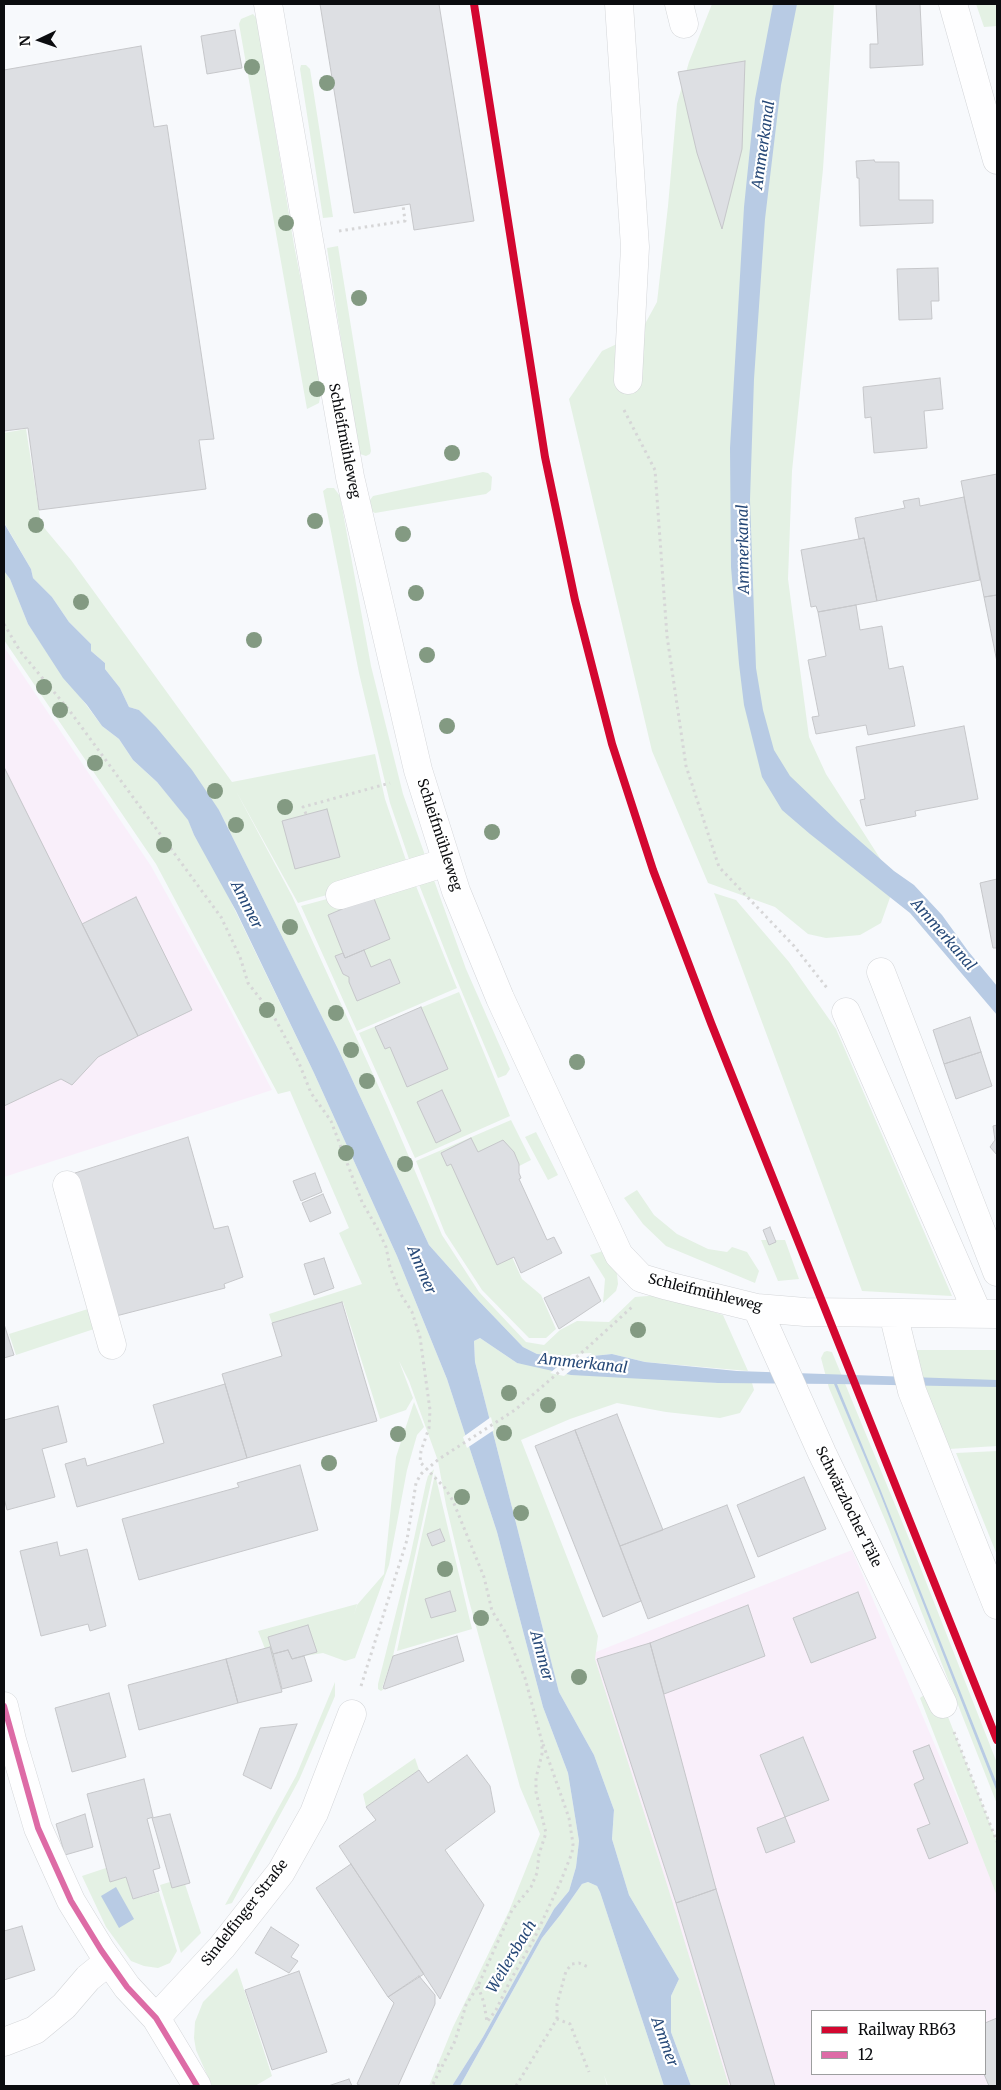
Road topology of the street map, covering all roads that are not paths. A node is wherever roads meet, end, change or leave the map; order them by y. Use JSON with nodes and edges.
{"nodes":[{"id":1,"x":268,"y":4,"type":"edge"},
{"id":2,"x":619,"y":4,"type":"edge"},
{"id":3,"x":953,"y":4,"type":"edge"},
{"id":4,"x":997,"y":160,"type":"edge"},
{"id":5,"x":624,"y":391,"type":"road end"},
{"id":6,"x":447,"y":862,"type":"junction"},
{"id":7,"x":340,"y":895,"type":"dead end"},
{"id":8,"x":881,"y":972,"type":"dead end"},
{"id":9,"x":846,"y":1012,"type":"road end"},
{"id":10,"x":67,"y":1185,"type":"dead end"},
{"id":11,"x":997,"y":1272,"type":"edge"},
{"id":12,"x":758,"y":1308,"type":"junction"},
{"id":13,"x":893,"y":1313,"type":"junction"},
{"id":14,"x":988,"y":1314,"type":"edge"},
{"id":15,"x":112,"y":1345,"type":"dead end"},
{"id":16,"x":997,"y":1605,"type":"edge"},
{"id":17,"x":943,"y":1704,"type":"road end"},
{"id":18,"x":4,"y":1706,"type":"edge"},
{"id":19,"x":352,"y":1714,"type":"road end"},
{"id":20,"x":109,"y":1961,"type":"junction"},
{"id":21,"x":156,"y":2018,"type":"junction"},
{"id":22,"x":4,"y":2042,"type":"edge"},
{"id":23,"x":198,"y":2086,"type":"edge"}],
"edges":[{"from":1,"to":6,"type":"street","name":"Schleifmühleweg"},
{"from":2,"to":5,"type":"street"},
{"from":3,"to":4,"type":"street"},
{"from":6,"to":7,"type":"street"},
{"from":6,"to":12,"type":"street","name":"Schleifmühleweg"},
{"from":8,"to":11,"type":"street"},
{"from":9,"to":14,"type":"street"},
{"from":10,"to":15,"type":"street"},
{"from":12,"to":13,"type":"street","name":"Schleifmühleweg"},
{"from":12,"to":17,"type":"street","name":"Schwärzlocher Täle"},
{"from":13,"to":14,"type":"street","name":"Schleifmühleweg"},
{"from":13,"to":16,"type":"street"},
{"from":18,"to":20,"type":"street"},
{"from":19,"to":21,"type":"street","name":"Sindelfinger Straße"},
{"from":20,"to":21,"type":"street"},
{"from":20,"to":22,"type":"street"},
{"from":21,"to":23,"type":"street"}]}
